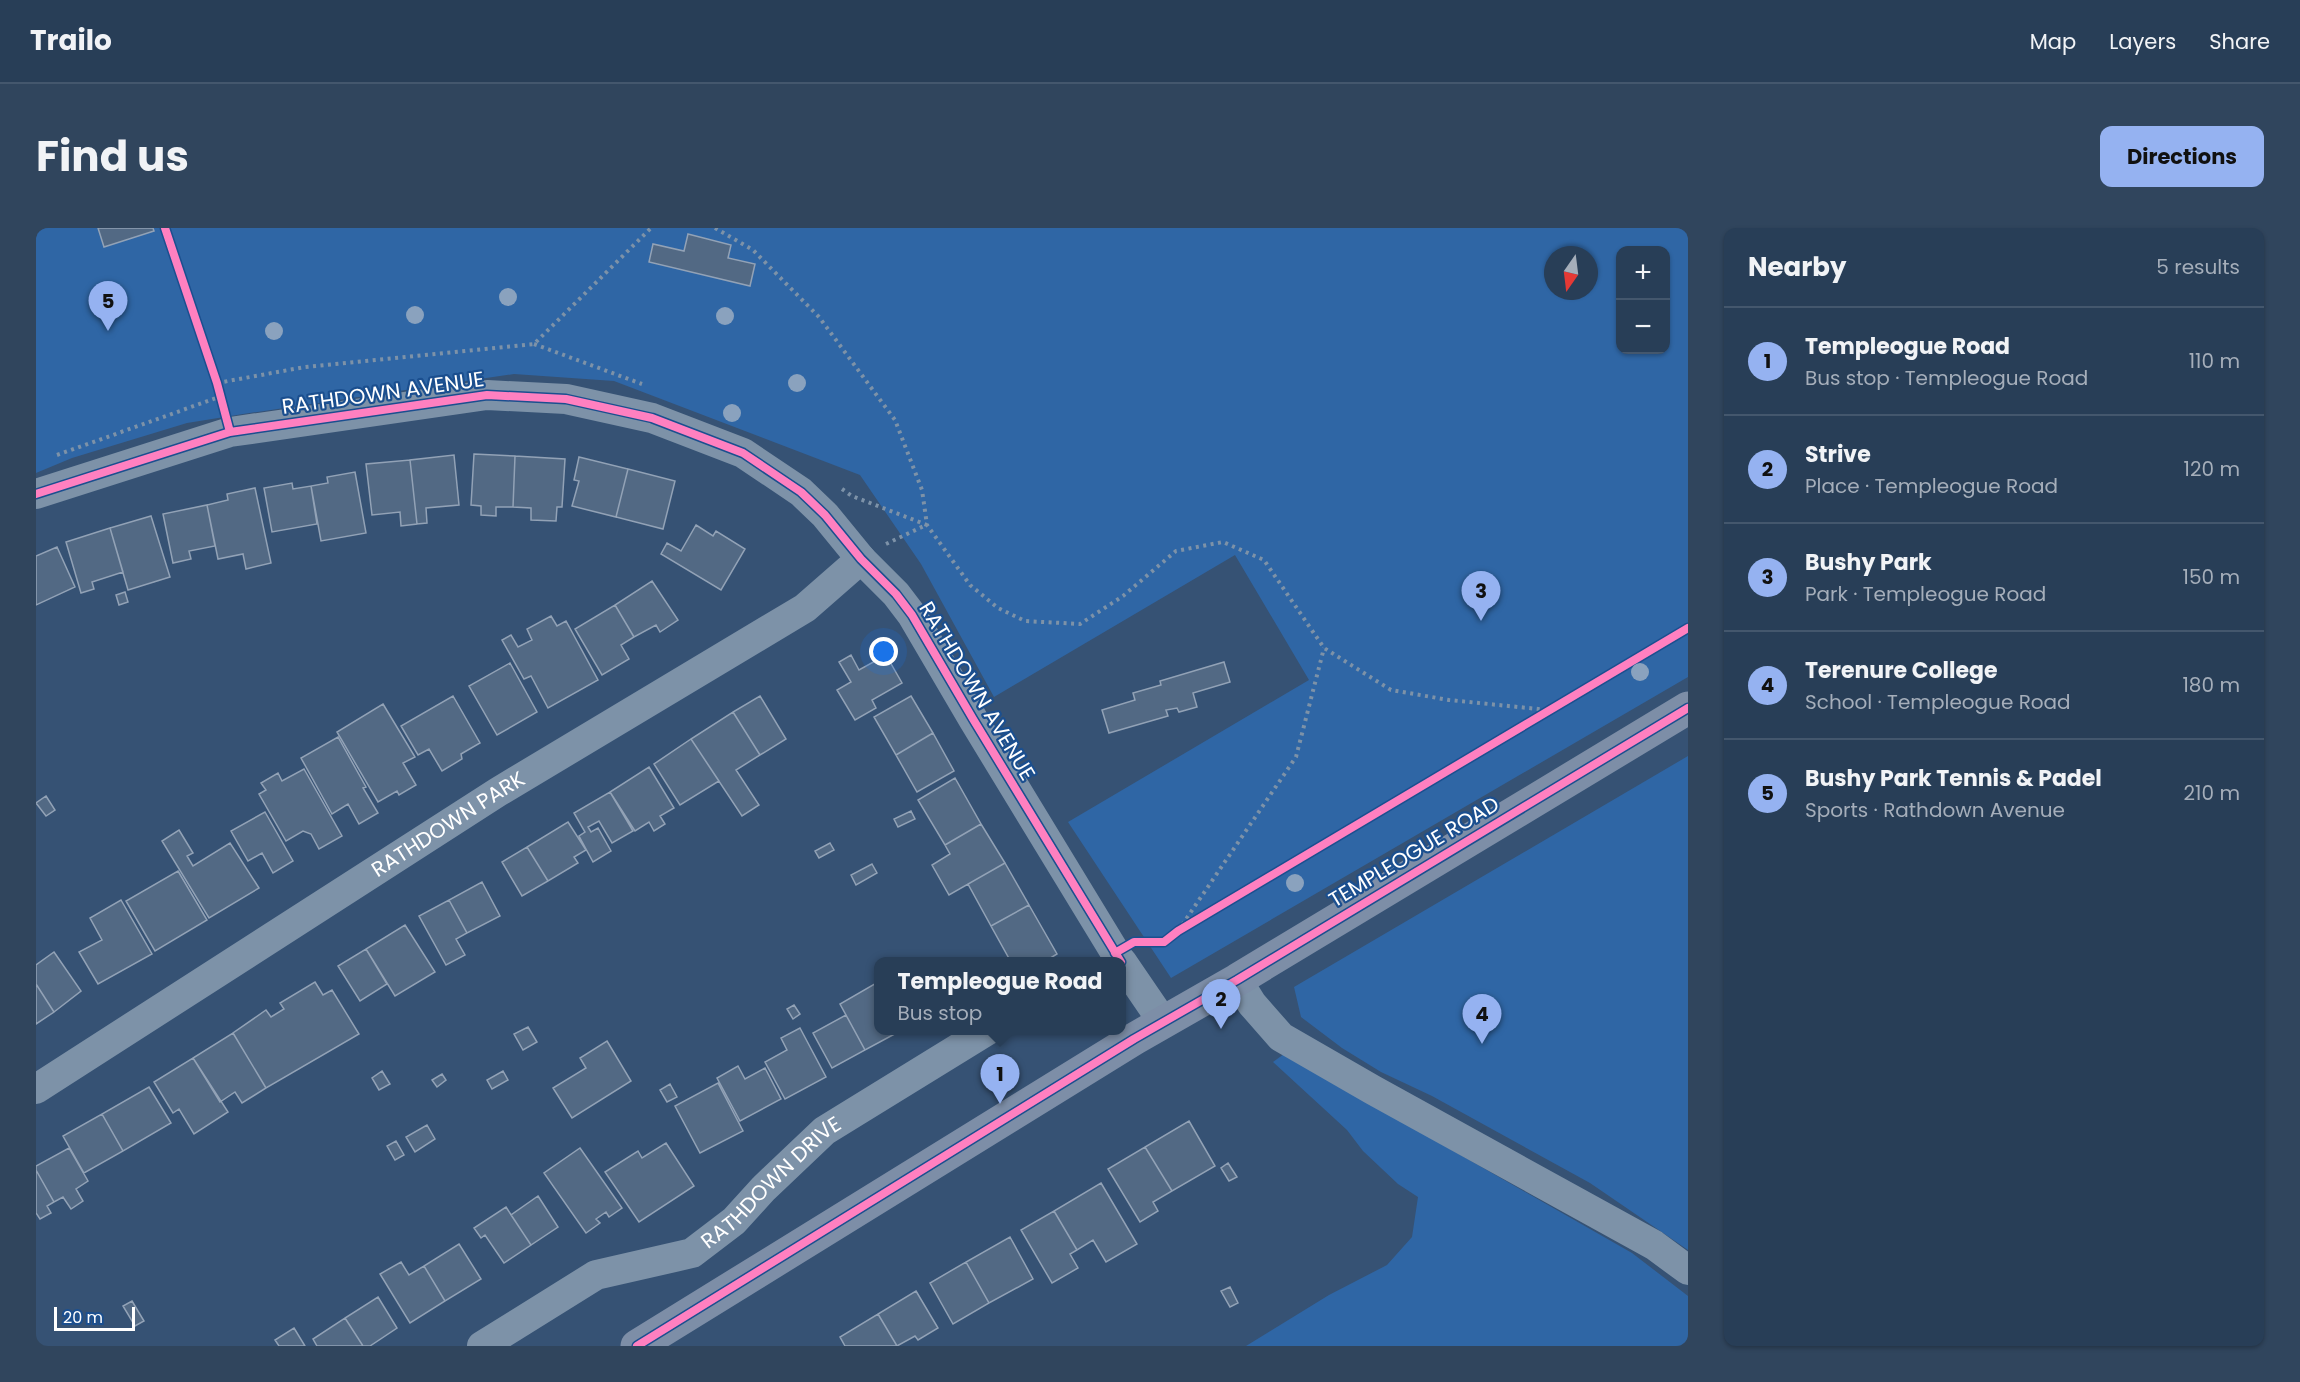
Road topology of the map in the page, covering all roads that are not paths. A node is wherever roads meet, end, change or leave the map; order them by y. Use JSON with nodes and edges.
{"nodes":[{"id":1,"x":36,"y":494,"type":"edge"},
{"id":2,"x":861,"y":559,"type":"junction"},
{"id":3,"x":1688,"y":708,"type":"edge"},
{"id":4,"x":1114,"y":957,"type":"edge"},
{"id":5,"x":1126,"y":973,"type":"edge"},
{"id":6,"x":1237,"y":980,"type":"junction"},
{"id":7,"x":1163,"y":1022,"type":"junction"},
{"id":8,"x":980,"y":1035,"type":"edge"},
{"id":9,"x":36,"y":1089,"type":"edge"},
{"id":10,"x":1688,"y":1270,"type":"edge"},
{"id":11,"x":482,"y":1346,"type":"edge"},
{"id":12,"x":637,"y":1346,"type":"edge"}],
"edges":[{"from":1,"to":2,"type":"street","name":"RATHDOWN AVENUE"},
{"from":2,"to":4,"type":"street","name":"RATHDOWN AVENUE"},
{"from":2,"to":9,"type":"street","name":"RATHDOWN PARK"},
{"from":3,"to":6,"type":"main road","name":"TEMPLEOGUE ROAD"},
{"from":5,"to":7,"type":"street","name":"RATHDOWN AVENUE"},
{"from":6,"to":7,"type":"main road","name":"TEMPLEOGUE ROAD"},
{"from":6,"to":10,"type":"street"},
{"from":7,"to":12,"type":"main road","name":"TEMPLEOGUE ROAD"},
{"from":8,"to":11,"type":"street","name":"RATHDOWN DRIVE"}]}
